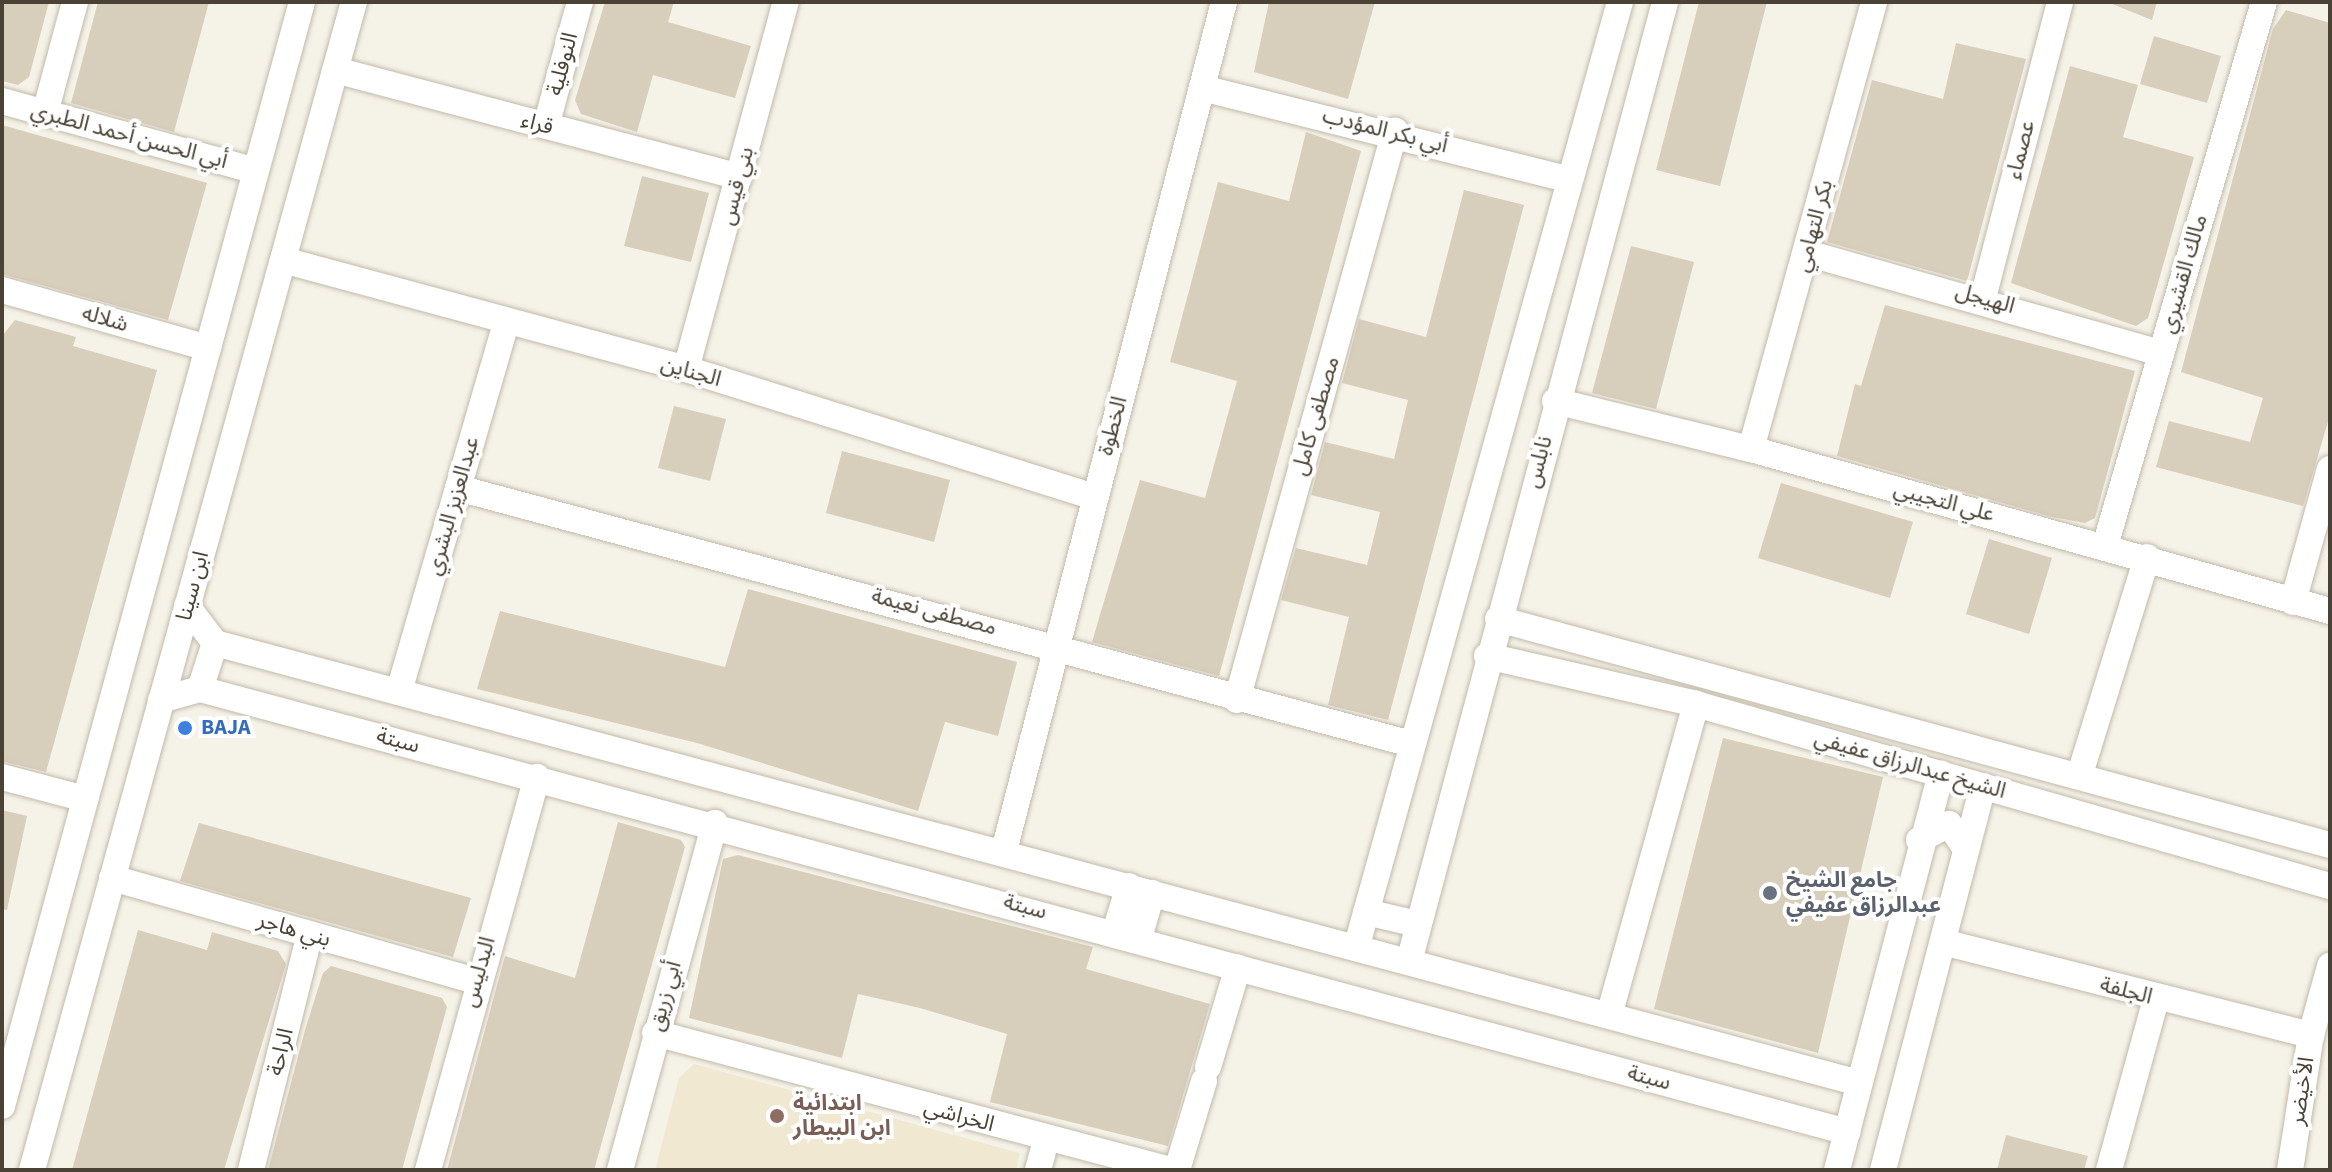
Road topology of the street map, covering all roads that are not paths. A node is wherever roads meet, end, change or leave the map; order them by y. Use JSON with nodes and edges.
{"nodes":[{"id":1,"x":75,"y":2,"type":"edge"},
{"id":2,"x":302,"y":2,"type":"edge"},
{"id":3,"x":354,"y":2,"type":"edge"},
{"id":4,"x":580,"y":2,"type":"edge"},
{"id":5,"x":786,"y":2,"type":"edge"},
{"id":6,"x":1224,"y":2,"type":"edge"},
{"id":7,"x":1620,"y":2,"type":"edge"},
{"id":8,"x":1665,"y":2,"type":"edge"},
{"id":9,"x":1874,"y":2,"type":"edge"},
{"id":10,"x":2060,"y":2,"type":"edge"},
{"id":11,"x":2264,"y":2,"type":"edge"},
{"id":12,"x":335,"y":70,"type":"junction"},
{"id":13,"x":1202,"y":88,"type":"junction"},
{"id":14,"x":2,"y":101,"type":"edge"},
{"id":15,"x":45,"y":113,"type":"junction"},
{"id":16,"x":546,"y":126,"type":"junction"},
{"id":17,"x":1395,"y":131,"type":"junction"},
{"id":18,"x":256,"y":171,"type":"junction"},
{"id":19,"x":739,"y":177,"type":"junction"},
{"id":20,"x":1568,"y":179,"type":"junction"},
{"id":21,"x":1807,"y":253,"type":"junction"},
{"id":22,"x":283,"y":260,"type":"junction"},
{"id":23,"x":2,"y":290,"type":"edge"},
{"id":24,"x":1983,"y":298,"type":"junction"},
{"id":25,"x":506,"y":324,"type":"junction"},
{"id":26,"x":208,"y":348,"type":"junction"},
{"id":27,"x":2161,"y":353,"type":"junction"},
{"id":28,"x":686,"y":369,"type":"junction"},
{"id":29,"x":1555,"y":401,"type":"junction"},
{"id":30,"x":1751,"y":449,"type":"junction"},
{"id":31,"x":2330,"y":469,"type":"edge"},
{"id":32,"x":458,"y":488,"type":"junction"},
{"id":33,"x":1094,"y":497,"type":"junction"},
{"id":34,"x":2105,"y":546,"type":"junction"},
{"id":35,"x":2147,"y":557,"type":"junction"},
{"id":36,"x":2293,"y":602,"type":"junction"},
{"id":37,"x":187,"y":606,"type":"junction"},
{"id":38,"x":2330,"y":611,"type":"edge"},
{"id":39,"x":1498,"y":619,"type":"junction"},
{"id":40,"x":1530,"y":627,"type":"junction"},
{"id":41,"x":215,"y":643,"type":"junction"},
{"id":42,"x":1058,"y":644,"type":"junction"},
{"id":43,"x":1487,"y":656,"type":"junction"},
{"id":44,"x":1522,"y":664,"type":"junction"},
{"id":45,"x":400,"y":688,"type":"junction"},
{"id":46,"x":200,"y":689,"type":"junction"},
{"id":47,"x":161,"y":700,"type":"junction"},
{"id":48,"x":1237,"y":700,"type":"junction"},
{"id":49,"x":1696,"y":704,"type":"junction"},
{"id":50,"x":1408,"y":743,"type":"junction"},
{"id":51,"x":1941,"y":773,"type":"junction"},
{"id":52,"x":2080,"y":774,"type":"junction"},
{"id":53,"x":2,"y":777,"type":"edge"},
{"id":54,"x":537,"y":777,"type":"junction"},
{"id":55,"x":1983,"y":786,"type":"junction"},
{"id":56,"x":85,"y":799,"type":"junction"},
{"id":57,"x":715,"y":823,"type":"junction"},
{"id":58,"x":1919,"y":840,"type":"junction"},
{"id":59,"x":2330,"y":845,"type":"edge"},
{"id":60,"x":1964,"y":846,"type":"junction"},
{"id":61,"x":1004,"y":851,"type":"junction"},
{"id":62,"x":112,"y":878,"type":"junction"},
{"id":63,"x":2330,"y":886,"type":"edge"},
{"id":64,"x":1140,"y":890,"type":"junction"},
{"id":65,"x":1366,"y":912,"type":"junction"},
{"id":66,"x":1417,"y":924,"type":"junction"},
{"id":67,"x":310,"y":934,"type":"junction"},
{"id":68,"x":1127,"y":935,"type":"junction"},
{"id":69,"x":1943,"y":942,"type":"junction"},
{"id":70,"x":1357,"y":945,"type":"junction"},
{"id":71,"x":1410,"y":958,"type":"junction"},
{"id":72,"x":2330,"y":966,"type":"edge"},
{"id":73,"x":1238,"y":967,"type":"junction"},
{"id":74,"x":476,"y":981,"type":"junction"},
{"id":75,"x":2156,"y":999,"type":"junction"},
{"id":76,"x":1610,"y":1012,"type":"junction"},
{"id":77,"x":655,"y":1033,"type":"junction"},
{"id":78,"x":2311,"y":1035,"type":"junction"},
{"id":79,"x":1859,"y":1083,"type":"junction"},
{"id":80,"x":3,"y":1097,"type":"edge"},
{"id":81,"x":1847,"y":1132,"type":"junction"},
{"id":82,"x":1046,"y":1140,"type":"junction"},
{"id":83,"x":32,"y":1170,"type":"edge"},
{"id":84,"x":251,"y":1170,"type":"edge"},
{"id":85,"x":428,"y":1170,"type":"edge"},
{"id":86,"x":620,"y":1170,"type":"edge"},
{"id":87,"x":1038,"y":1170,"type":"edge"},
{"id":88,"x":1174,"y":1170,"type":"edge"},
{"id":89,"x":1837,"y":1170,"type":"edge"},
{"id":90,"x":1883,"y":1170,"type":"edge"},
{"id":91,"x":2109,"y":1170,"type":"edge"},
{"id":92,"x":2290,"y":1170,"type":"edge"}],
"edges":[{"from":1,"to":15,"type":"street"},
{"from":2,"to":18,"type":"street"},
{"from":3,"to":12,"type":"street","name":"ابن سينا"},
{"from":4,"to":16,"type":"street","name":"النوفلية"},
{"from":5,"to":19,"type":"street","name":"بني قيس"},
{"from":6,"to":13,"type":"street","name":"الخطوة"},
{"from":7,"to":20,"type":"street"},
{"from":8,"to":29,"type":"street","name":"نابلس"},
{"from":9,"to":21,"type":"street","name":"بكر التهامي"},
{"from":10,"to":24,"type":"street","name":"عصماء"},
{"from":11,"to":27,"type":"street","name":"مالك القشيري"},
{"from":12,"to":16,"type":"street","name":"قراء"},
{"from":12,"to":22,"type":"street","name":"ابن سينا"},
{"from":13,"to":17,"type":"street","name":"أبي بكر المؤدب"},
{"from":13,"to":33,"type":"street","name":"الخطوة"},
{"from":14,"to":15,"type":"street","name":"أبي الحسن أحمد الطبري"},
{"from":15,"to":18,"type":"street","name":"أبي الحسن أحمد الطبري"},
{"from":16,"to":19,"type":"street","name":"قراء"},
{"from":17,"to":20,"type":"street","name":"أبي بكر المؤدب"},
{"from":17,"to":48,"type":"street","name":"مصطفى كامل"},
{"from":18,"to":26,"type":"street"},
{"from":19,"to":28,"type":"street","name":"بني قيس"},
{"from":20,"to":50,"type":"street"},
{"from":21,"to":24,"type":"street","name":"الهيجل"},
{"from":21,"to":30,"type":"street","name":"بكر التهامي"},
{"from":22,"to":25,"type":"street","name":"الجناين"},
{"from":22,"to":37,"type":"street","name":"ابن سينا"},
{"from":23,"to":26,"type":"street","name":"شلاله"},
{"from":24,"to":27,"type":"street","name":"الهيجل"},
{"from":25,"to":28,"type":"street","name":"الجناين"},
{"from":25,"to":32,"type":"street","name":"عبدالعزيز البشري"},
{"from":26,"to":56,"type":"street"},
{"from":27,"to":34,"type":"street","name":"مالك القشيري"},
{"from":28,"to":33,"type":"street","name":"الجناين"},
{"from":29,"to":30,"type":"street","name":"علي التجيبي"},
{"from":29,"to":39,"type":"street","name":"نابلس"},
{"from":30,"to":34,"type":"street","name":"علي التجيبي"},
{"from":31,"to":36,"type":"street"},
{"from":32,"to":42,"type":"street","name":"مصطفى نعيمة"},
{"from":32,"to":45,"type":"street","name":"عبدالعزيز البشري"},
{"from":33,"to":42,"type":"street","name":"الخطوة"},
{"from":34,"to":35,"type":"street","name":"علي التجيبي"},
{"from":35,"to":36,"type":"street","name":"علي التجيبي"},
{"from":35,"to":52,"type":"street"},
{"from":36,"to":38,"type":"street","name":"علي التجيبي"},
{"from":37,"to":41,"type":"street"},
{"from":37,"to":47,"type":"street","name":"ابن سينا"},
{"from":39,"to":40,"type":"street","name":"الشيخ عبدالرزاق عفيفي"},
{"from":39,"to":43,"type":"street","name":"نابلس"},
{"from":40,"to":44,"type":"street"},
{"from":40,"to":52,"type":"street","name":"الشيخ عبدالرزاق عفيفي"},
{"from":41,"to":45,"type":"street"},
{"from":41,"to":46,"type":"street"},
{"from":42,"to":48,"type":"street","name":"مصطفى نعيمة"},
{"from":42,"to":61,"type":"street","name":"الخطوة"},
{"from":43,"to":44,"type":"street","name":"الشيخ عبدالرزاق عفيفي"},
{"from":43,"to":66,"type":"street","name":"نابلس"},
{"from":44,"to":49,"type":"street","name":"الشيخ عبدالرزاق عفيفي"},
{"from":45,"to":61,"type":"street"},
{"from":46,"to":47,"type":"street"},
{"from":46,"to":54,"type":"street","name":"سبتة"},
{"from":47,"to":62,"type":"street","name":"ابن سينا"},
{"from":48,"to":50,"type":"street","name":"مصطفى نعيمة"},
{"from":49,"to":51,"type":"street","name":"الشيخ عبدالرزاق عفيفي"},
{"from":49,"to":76,"type":"street"},
{"from":50,"to":65,"type":"street"},
{"from":51,"to":55,"type":"street","name":"الشيخ عبدالرزاق عفيفي"},
{"from":51,"to":58,"type":"street"},
{"from":52,"to":59,"type":"street","name":"الشيخ عبدالرزاق عفيفي"},
{"from":53,"to":56,"type":"street"},
{"from":54,"to":57,"type":"street","name":"سبتة"},
{"from":54,"to":74,"type":"street","name":"البدليس"},
{"from":55,"to":60,"type":"street"},
{"from":55,"to":63,"type":"street","name":"الشيخ عبدالرزاق عفيفي"},
{"from":56,"to":80,"type":"street"},
{"from":57,"to":68,"type":"street","name":"سبتة"},
{"from":57,"to":77,"type":"street","name":"أبي زريق"},
{"from":58,"to":60,"type":"street"},
{"from":58,"to":79,"type":"street"},
{"from":60,"to":69,"type":"street"},
{"from":61,"to":64,"type":"street"},
{"from":62,"to":67,"type":"street","name":"بني هاجر"},
{"from":62,"to":83,"type":"street","name":"ابن سينا"},
{"from":64,"to":68,"type":"street"},
{"from":64,"to":70,"type":"street"},
{"from":65,"to":66,"type":"street"},
{"from":65,"to":70,"type":"street"},
{"from":66,"to":71,"type":"street","name":"نابلس"},
{"from":67,"to":74,"type":"street","name":"بني هاجر"},
{"from":67,"to":84,"type":"street","name":"الراحة"},
{"from":68,"to":73,"type":"street","name":"سبتة"},
{"from":69,"to":75,"type":"street","name":"الجلفة"},
{"from":69,"to":90,"type":"street"},
{"from":70,"to":71,"type":"street"},
{"from":71,"to":76,"type":"street"},
{"from":72,"to":78,"type":"street","name":"الأخيضر"},
{"from":73,"to":81,"type":"street","name":"سبتة"},
{"from":73,"to":88,"type":"street"},
{"from":74,"to":85,"type":"street","name":"البدليس"},
{"from":75,"to":78,"type":"street","name":"الجلفة"},
{"from":75,"to":91,"type":"street"},
{"from":76,"to":79,"type":"street"},
{"from":77,"to":82,"type":"street","name":"الخراشي"},
{"from":77,"to":86,"type":"street","name":"أبي زريق"},
{"from":78,"to":92,"type":"street","name":"الأخيضر"},
{"from":79,"to":81,"type":"street"},
{"from":81,"to":89,"type":"street"},
{"from":82,"to":87,"type":"street"},
{"from":82,"to":88,"type":"street","name":"الخراشي"}]}
